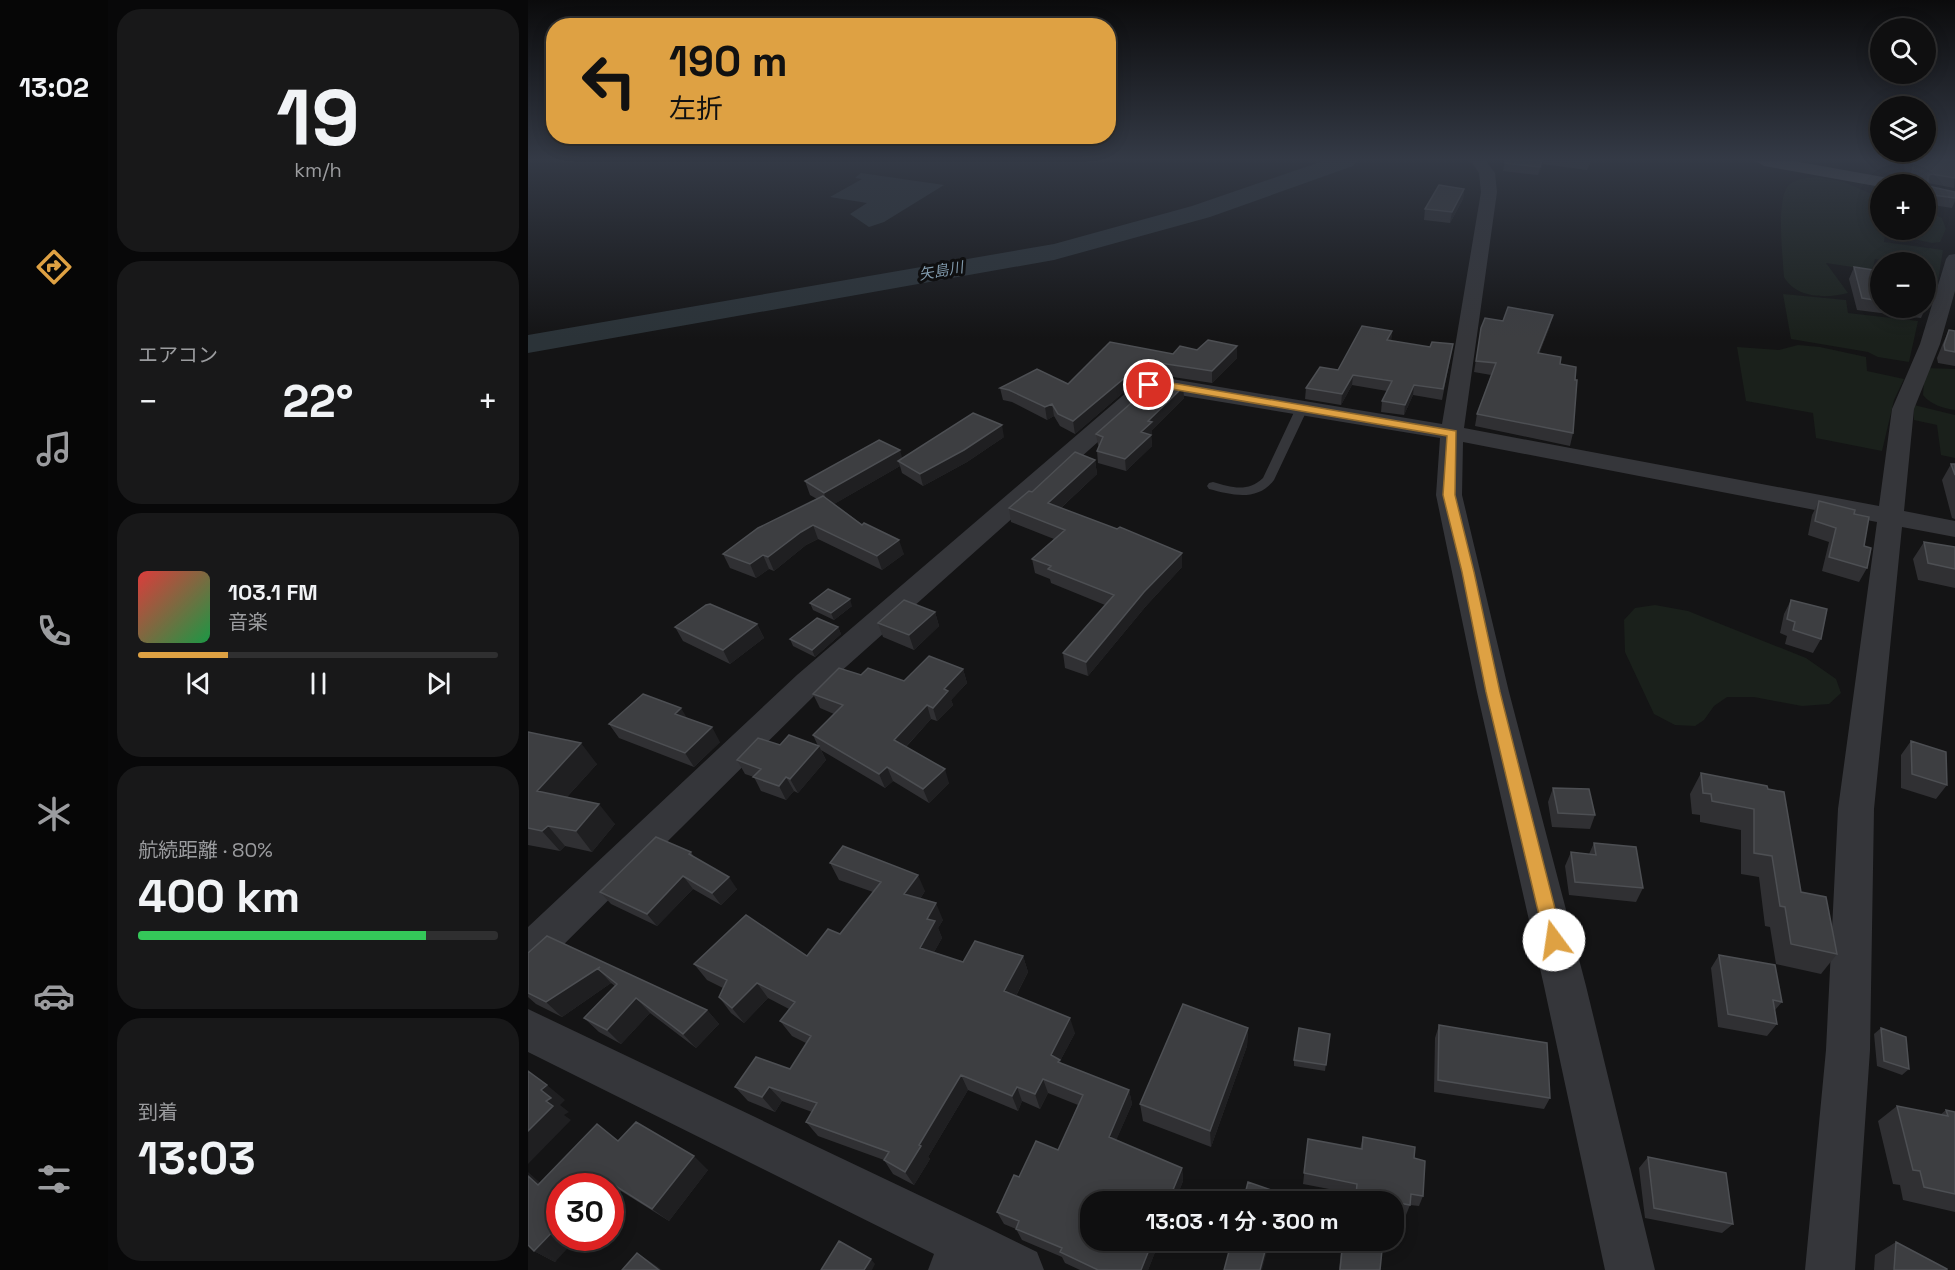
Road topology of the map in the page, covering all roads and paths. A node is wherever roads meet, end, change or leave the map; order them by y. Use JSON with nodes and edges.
{"nodes":[{"id":1,"x":1485,"y":220,"type":"edge"},
{"id":2,"x":1955,"y":259,"type":"edge"},
{"id":3,"x":1302,"y":408,"type":"junction"},
{"id":4,"x":1452,"y":433,"type":"junction"},
{"id":5,"x":1213,"y":486,"type":"dead end"},
{"id":6,"x":1891,"y":518,"type":"junction"},
{"id":7,"x":1955,"y":529,"type":"edge"},
{"id":8,"x":528,"y":953,"type":"edge"},
{"id":9,"x":528,"y":1030,"type":"edge"},
{"id":10,"x":961,"y":1257,"type":"edge"},
{"id":11,"x":1019,"y":1270,"type":"edge"},
{"id":12,"x":1630,"y":1270,"type":"edge"},
{"id":13,"x":1830,"y":1270,"type":"edge"}],
"edges":[{"from":1,"to":4,"type":"street"},
{"from":2,"to":6,"type":"street"},
{"from":3,"to":4,"type":"street"},
{"from":3,"to":5,"type":"lane"},
{"from":3,"to":8,"type":"street"},
{"from":4,"to":6,"type":"street"},
{"from":4,"to":12,"type":"street"},
{"from":6,"to":7,"type":"street"},
{"from":6,"to":13,"type":"street"},
{"from":9,"to":10,"type":"street"},
{"from":10,"to":11,"type":"street"}]}
